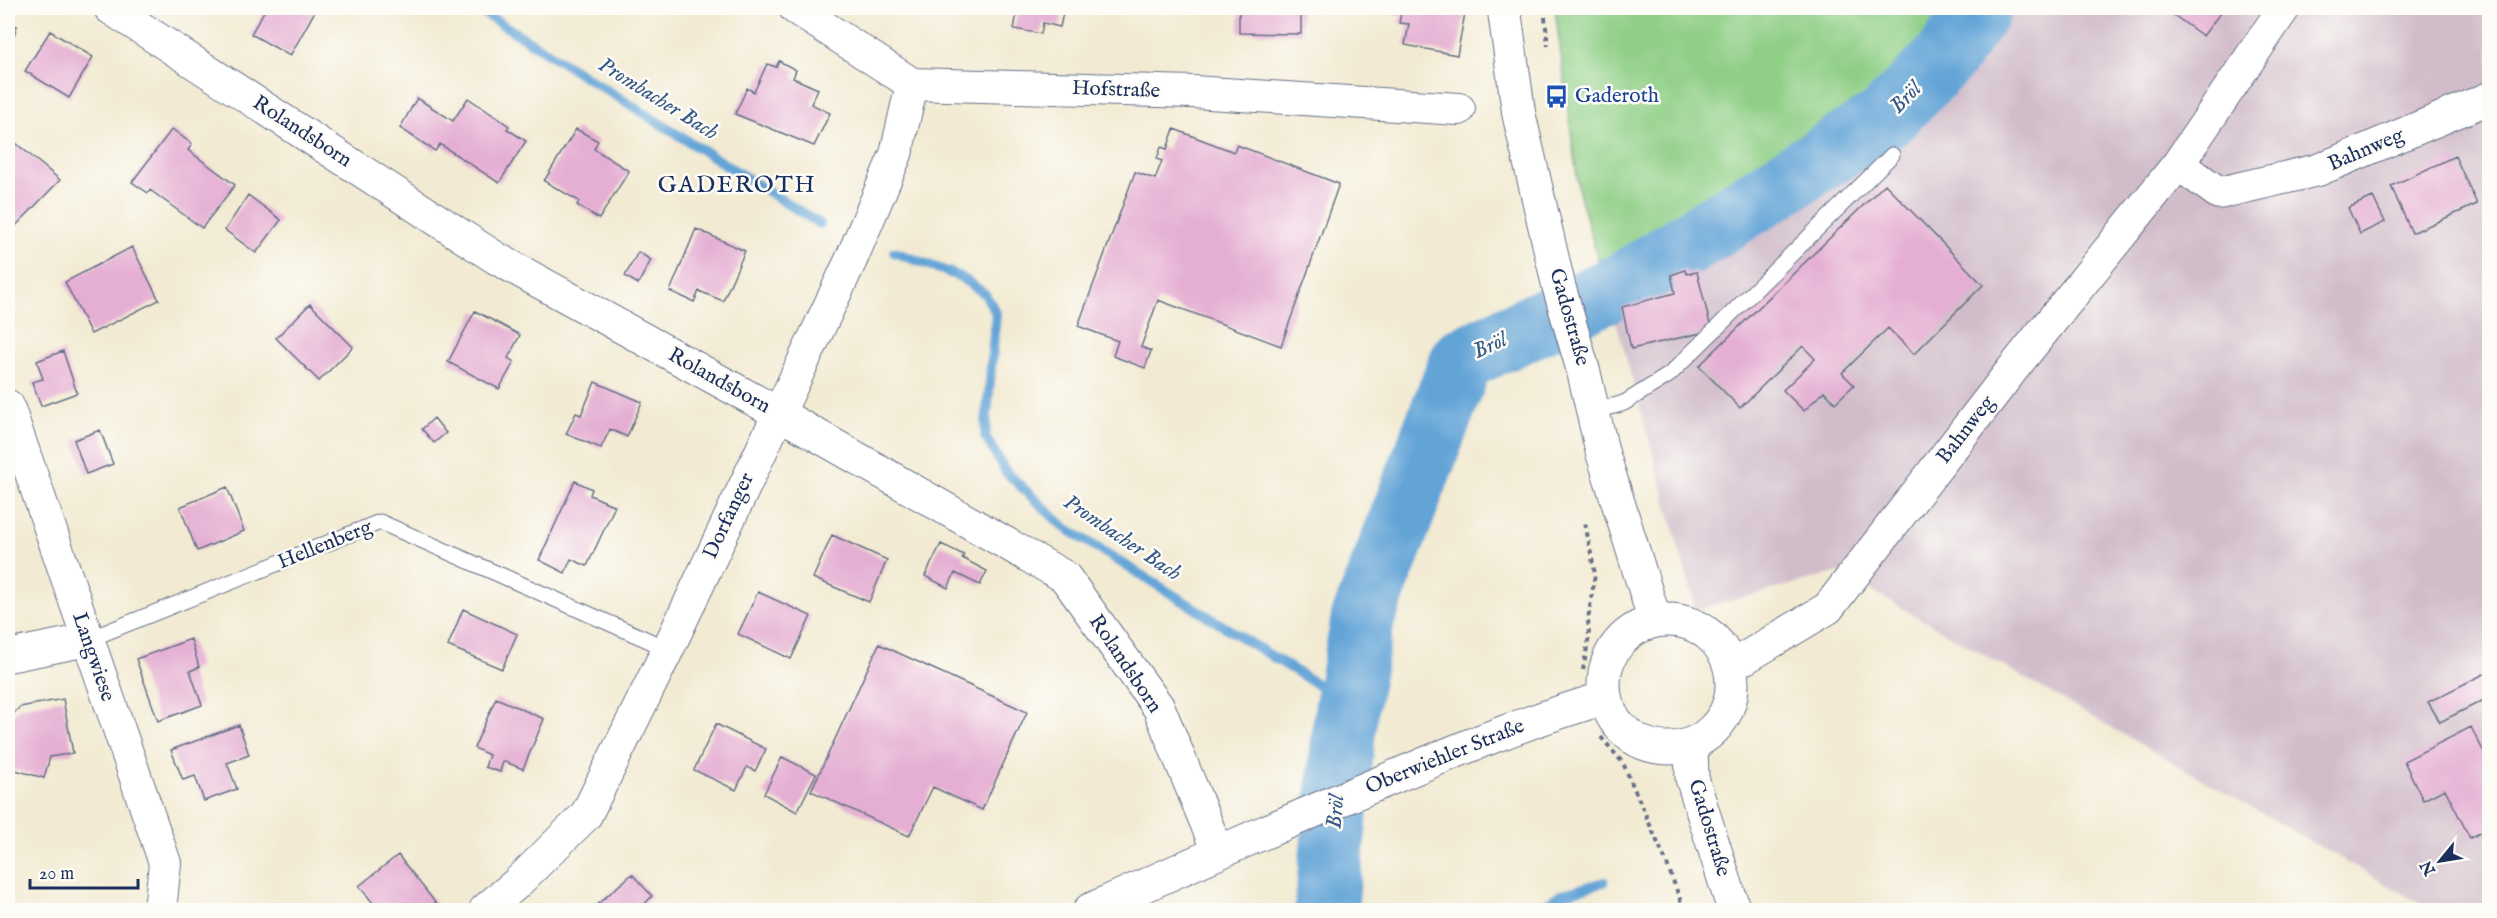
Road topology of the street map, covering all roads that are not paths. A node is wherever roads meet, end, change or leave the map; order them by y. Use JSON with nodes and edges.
{"nodes":[{"id":1,"x":110,"y":8,"type":"edge"},
{"id":2,"x":795,"y":8,"type":"edge"},
{"id":3,"x":1504,"y":8,"type":"edge"},
{"id":4,"x":2284,"y":8,"type":"edge"},
{"id":5,"x":912,"y":84,"type":"junction"},
{"id":6,"x":2487,"y":99,"type":"dead end"},
{"id":7,"x":1459,"y":110,"type":"dead end"},
{"id":8,"x":1892,"y":155,"type":"dead end"},
{"id":9,"x":2178,"y":164,"type":"junction"},
{"id":10,"x":8,"y":406,"type":"edge"},
{"id":11,"x":1593,"y":412,"type":"junction"},
{"id":12,"x":778,"y":413,"type":"junction"},
{"id":13,"x":1655,"y":621,"type":"junction"},
{"id":14,"x":87,"y":640,"type":"junction"},
{"id":15,"x":668,"y":649,"type":"junction"},
{"id":16,"x":8,"y":656,"type":"edge"},
{"id":17,"x":1728,"y":662,"type":"junction"},
{"id":18,"x":1590,"y":702,"type":"junction"},
{"id":19,"x":1691,"y":744,"type":"junction"},
{"id":20,"x":1218,"y":852,"type":"junction"},
{"id":21,"x":160,"y":910,"type":"edge"},
{"id":22,"x":485,"y":910,"type":"edge"},
{"id":23,"x":1090,"y":910,"type":"edge"},
{"id":24,"x":1734,"y":910,"type":"edge"}],
"edges":[{"from":1,"to":12,"type":"street","name":"Rolandsborn"},
{"from":2,"to":5,"type":"street"},
{"from":3,"to":11,"type":"main road","name":"Gadostraße"},
{"from":4,"to":9,"type":"street","name":"Bahnweg"},
{"from":5,"to":7,"type":"street","name":"Hofstraße"},
{"from":5,"to":12,"type":"street","name":"Dorfanger"},
{"from":6,"to":9,"type":"street","name":"Bahnweg"},
{"from":8,"to":11,"type":"lane"},
{"from":9,"to":17,"type":"street","name":"Bahnweg"},
{"from":10,"to":14,"type":"street","name":"Langwiese"},
{"from":11,"to":13,"type":"main road","name":"Gadostraße"},
{"from":12,"to":15,"type":"street","name":"Dorfanger"},
{"from":12,"to":20,"type":"street","name":"Rolandsborn"},
{"from":13,"to":17,"type":"main road"},
{"from":13,"to":18,"type":"main road"},
{"from":14,"to":15,"type":"lane","name":"Hellenberg"},
{"from":14,"to":16,"type":"street","name":"Hellenberg"},
{"from":14,"to":21,"type":"street","name":"Langwiese"},
{"from":15,"to":22,"type":"street","name":"Dorfanger"},
{"from":17,"to":19,"type":"main road"},
{"from":18,"to":19,"type":"main road"},
{"from":18,"to":20,"type":"main road","name":"Oberwiehler Straße"},
{"from":19,"to":24,"type":"main road","name":"Gadostraße"},
{"from":20,"to":23,"type":"main road","name":"Oberwiehler Straße"}]}
